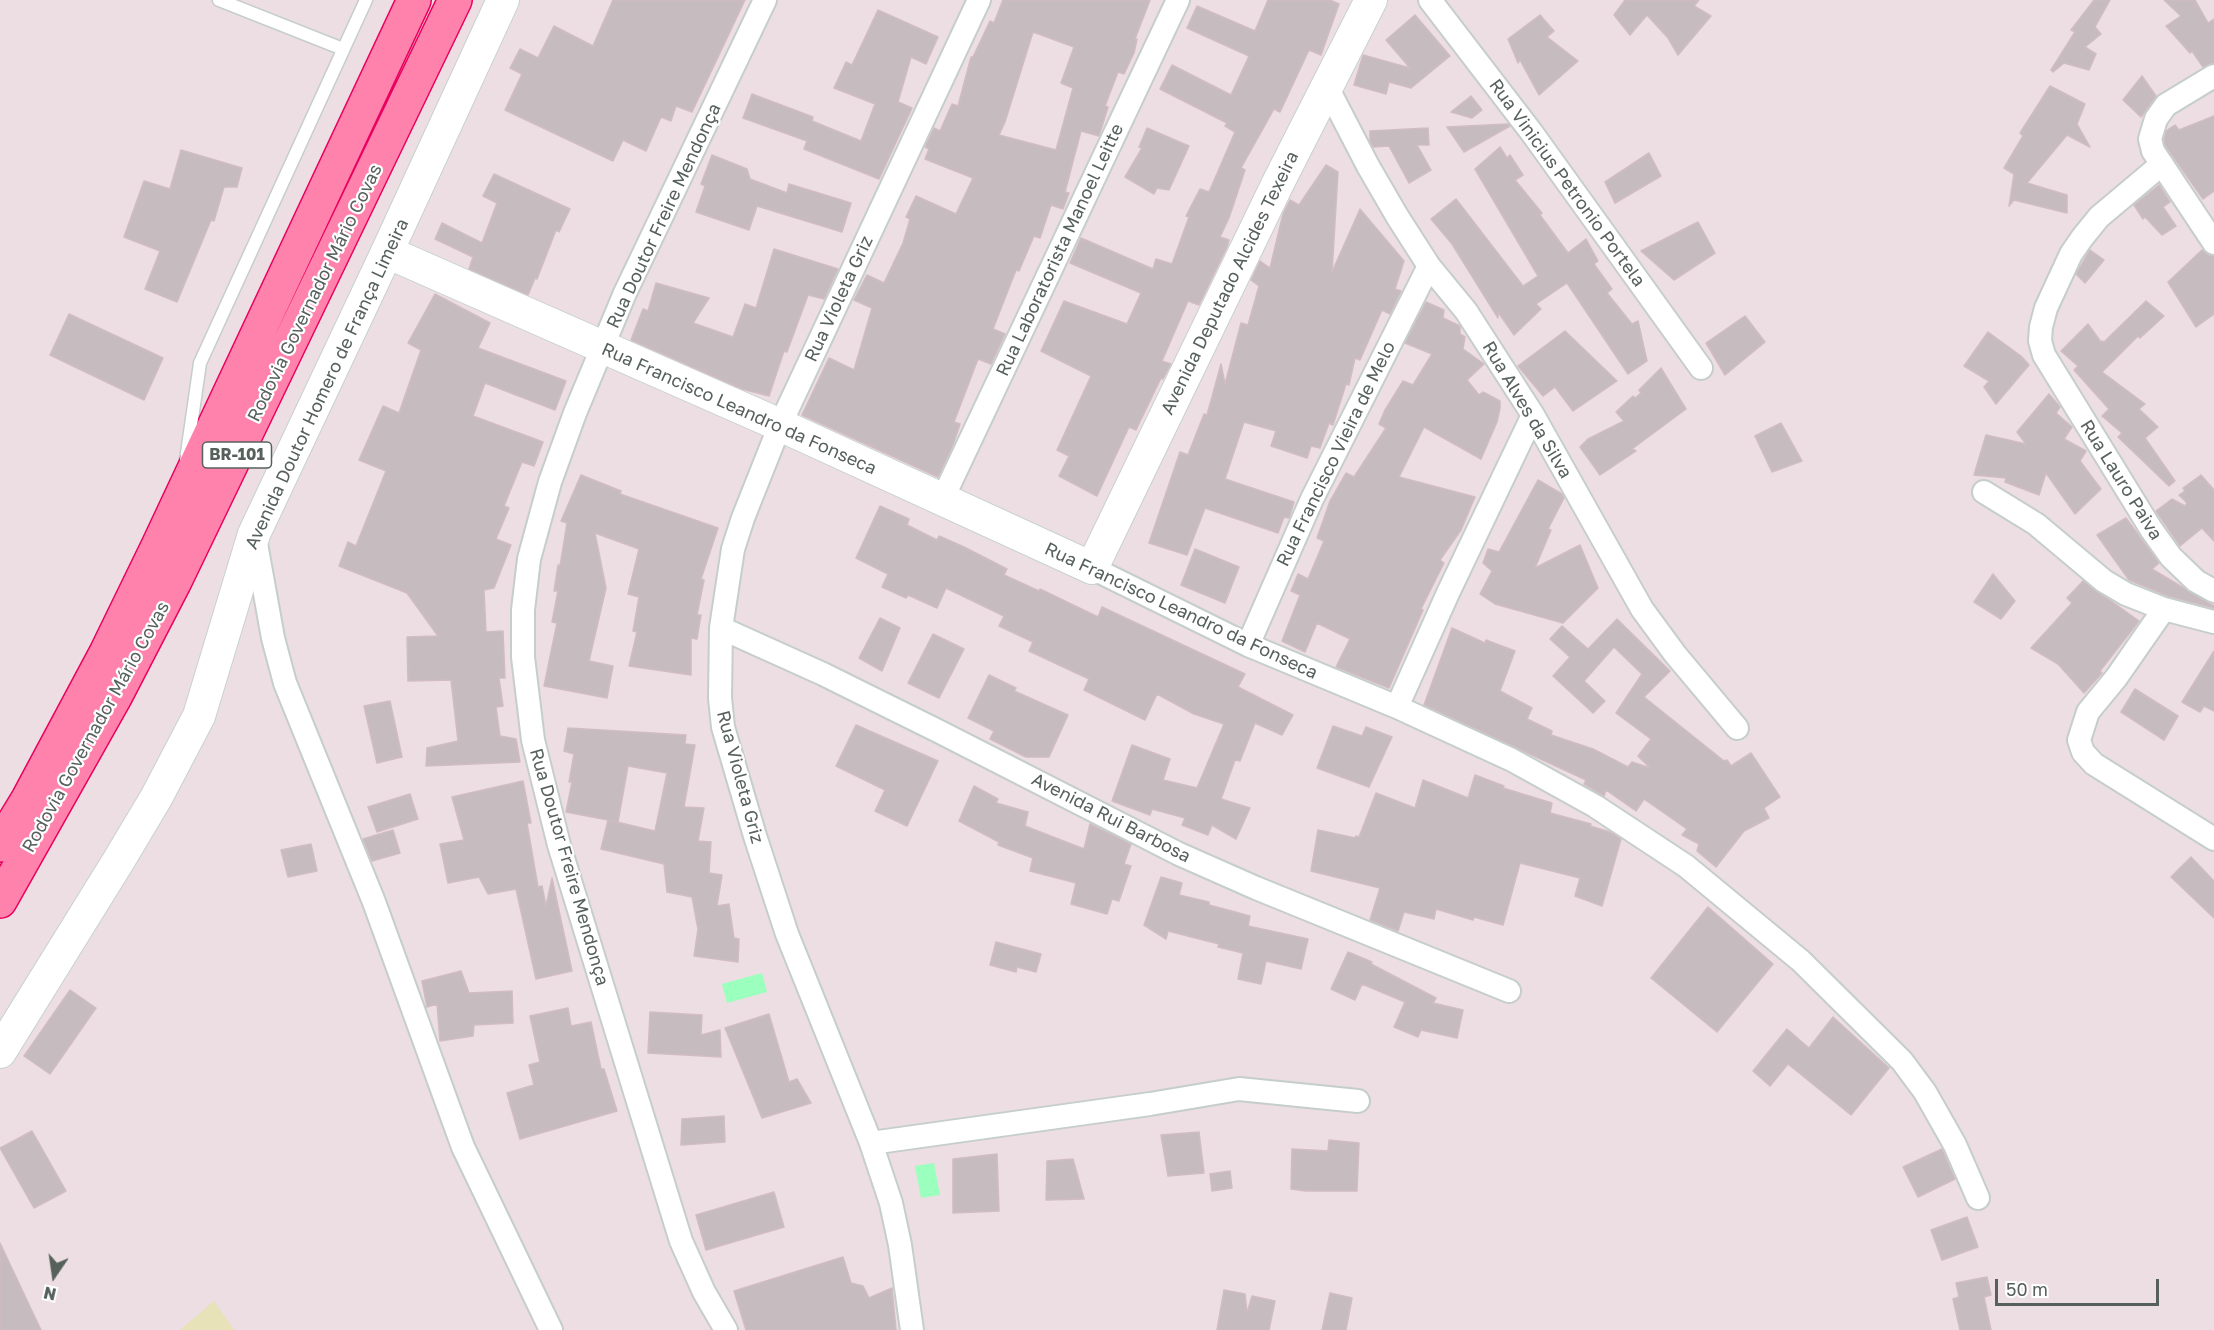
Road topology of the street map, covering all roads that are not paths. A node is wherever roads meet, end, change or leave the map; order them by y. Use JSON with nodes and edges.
{"nodes":[{"id":1,"x":219,"y":0,"type":"edge"},
{"id":2,"x":366,"y":0,"type":"edge"},
{"id":3,"x":414,"y":0,"type":"edge"},
{"id":4,"x":455,"y":0,"type":"edge"},
{"id":5,"x":503,"y":0,"type":"edge"},
{"id":6,"x":765,"y":0,"type":"edge"},
{"id":7,"x":979,"y":0,"type":"edge"},
{"id":8,"x":1178,"y":0,"type":"edge"},
{"id":9,"x":1371,"y":0,"type":"edge"},
{"id":10,"x":1430,"y":0,"type":"edge"},
{"id":11,"x":343,"y":50,"type":"junction"},
{"id":12,"x":2214,"y":76,"type":"edge"},
{"id":13,"x":1326,"y":85,"type":"junction"},
{"id":14,"x":2162,"y":164,"type":"junction"},
{"id":15,"x":2214,"y":243,"type":"edge"},
{"id":16,"x":387,"y":252,"type":"junction"},
{"id":17,"x":1429,"y":266,"type":"junction"},
{"id":18,"x":602,"y":348,"type":"junction"},
{"id":19,"x":1701,"y":368,"type":"dead end"},
{"id":20,"x":1533,"y":415,"type":"junction"},
{"id":21,"x":780,"y":425,"type":"junction"},
{"id":22,"x":1984,"y":492,"type":"dead end"},
{"id":23,"x":942,"y":500,"type":"junction"},
{"id":24,"x":179,"y":502,"type":"junction"},
{"id":25,"x":254,"y":534,"type":"junction"},
{"id":26,"x":1092,"y":568,"type":"junction"},
{"id":27,"x":2214,"y":591,"type":"edge"},
{"id":28,"x":2164,"y":609,"type":"junction"},
{"id":29,"x":2214,"y":622,"type":"edge"},
{"id":30,"x":720,"y":628,"type":"junction"},
{"id":31,"x":1248,"y":645,"type":"junction"},
{"id":32,"x":1396,"y":707,"type":"junction"},
{"id":33,"x":1737,"y":729,"type":"dead end"},
{"id":34,"x":2214,"y":838,"type":"edge"},
{"id":35,"x":0,"y":845,"type":"edge"},
{"id":36,"x":0,"y":901,"type":"edge"},
{"id":37,"x":1509,"y":991,"type":"dead end"},
{"id":38,"x":0,"y":1052,"type":"edge"},
{"id":39,"x":1358,"y":1101,"type":"dead end"},
{"id":40,"x":872,"y":1143,"type":"junction"},
{"id":41,"x":1978,"y":1198,"type":"dead end"},
{"id":42,"x":551,"y":1330,"type":"edge"},
{"id":43,"x":726,"y":1330,"type":"edge"},
{"id":44,"x":912,"y":1330,"type":"edge"}],
"edges":[{"from":1,"to":11,"type":"lane"},
{"from":2,"to":11,"type":"lane"},
{"from":3,"to":24,"type":"highway","name":"Rodovia Governador Mário Covas","number":"BR-101"},
{"from":4,"to":36,"type":"highway","name":"Rodovia Governador Mário Covas","number":"BR-101"},
{"from":5,"to":16,"type":"main road","name":"Avenida Doutor Homero de França Limeira"},
{"from":6,"to":18,"type":"street","name":"Rua Doutor Freire Mendonça"},
{"from":7,"to":21,"type":"street","name":"Rua Violeta Griz"},
{"from":8,"to":23,"type":"street","name":"Rua Laboratorista Manoel Leitte"},
{"from":9,"to":13,"type":"main road","name":"Avenida Deputado Alcides Texeira"},
{"from":10,"to":19,"type":"street","name":"Rua Vinicius Petronio Portela"},
{"from":11,"to":24,"type":"lane"},
{"from":12,"to":14,"type":"street"},
{"from":13,"to":17,"type":"street","name":"Rua Alves da Silva"},
{"from":13,"to":26,"type":"main road","name":"Avenida Deputado Alcides Texeira"},
{"from":14,"to":15,"type":"street"},
{"from":14,"to":27,"type":"street","name":"Rua Lauro Paiva"},
{"from":16,"to":18,"type":"main road","name":"Rua Francisco Leandro da Fonseca"},
{"from":16,"to":25,"type":"main road","name":"Avenida Doutor Homero de França Limeira"},
{"from":17,"to":20,"type":"street","name":"Rua Alves da Silva"},
{"from":17,"to":31,"type":"street","name":"Rua Francisco Vieira de Melo"},
{"from":18,"to":21,"type":"main road","name":"Rua Francisco Leandro da Fonseca"},
{"from":18,"to":43,"type":"street","name":"Rua Doutor Freire Mendonça"},
{"from":20,"to":32,"type":"street"},
{"from":20,"to":33,"type":"street","name":"Rua Alves da Silva"},
{"from":21,"to":23,"type":"main road","name":"Rua Francisco Leandro da Fonseca"},
{"from":21,"to":30,"type":"street","name":"Rua Violeta Griz"},
{"from":22,"to":28,"type":"street"},
{"from":23,"to":26,"type":"main road","name":"Rua Francisco Leandro da Fonseca"},
{"from":24,"to":35,"type":"highway","name":"Rodovia Governador Mário Covas","number":"BR-101"},
{"from":25,"to":38,"type":"main road","name":"Avenida Doutor Homero de França Limeira"},
{"from":25,"to":42,"type":"street"},
{"from":26,"to":31,"type":"street","name":"Rua Francisco Leandro da Fonseca"},
{"from":28,"to":29,"type":"street"},
{"from":28,"to":34,"type":"street"},
{"from":30,"to":37,"type":"street","name":"Avenida Rui Barbosa"},
{"from":30,"to":40,"type":"street","name":"Rua Violeta Griz"},
{"from":31,"to":32,"type":"street","name":"Rua Francisco Leandro da Fonseca"},
{"from":32,"to":41,"type":"street","name":"Rua Francisco Leandro da Fonseca"},
{"from":39,"to":40,"type":"street"},
{"from":40,"to":44,"type":"street","name":"Rua Violeta Griz"}]}
